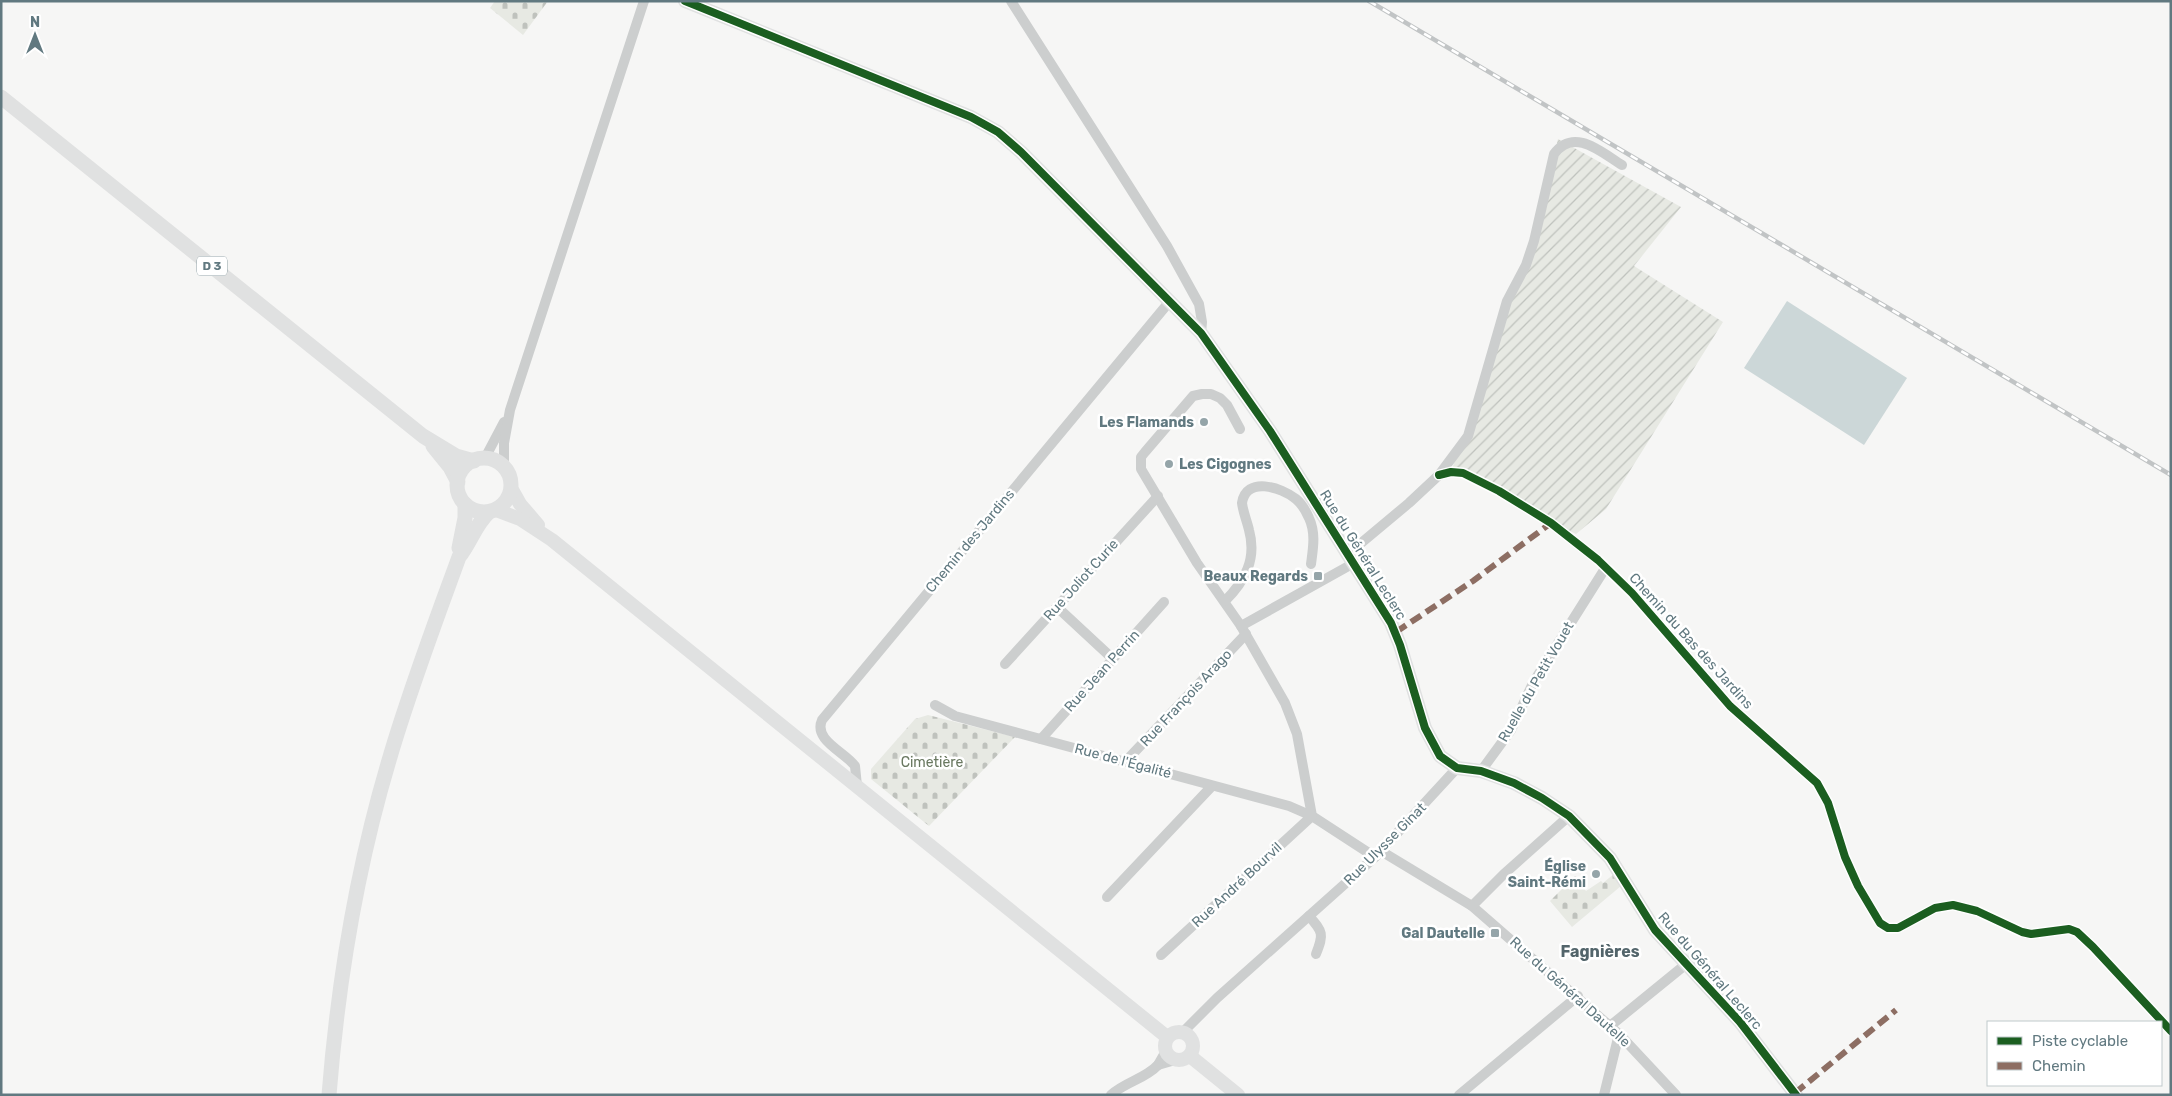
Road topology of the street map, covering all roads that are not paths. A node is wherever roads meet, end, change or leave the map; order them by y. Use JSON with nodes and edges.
{"nodes":[{"id":1,"x":644,"y":1,"type":"edge"},
{"id":2,"x":685,"y":1,"type":"edge"},
{"id":3,"x":1011,"y":1,"type":"edge"},
{"id":4,"x":1,"y":97,"type":"edge"},
{"id":5,"x":1622,"y":165,"type":"dead end"},
{"id":6,"x":1170,"y":301,"type":"junction"},
{"id":7,"x":1201,"y":333,"type":"junction"},
{"id":8,"x":510,"y":410,"type":"junction"},
{"id":9,"x":1240,"y":429,"type":"dead end"},
{"id":10,"x":423,"y":436,"type":"junction"},
{"id":11,"x":479,"y":459,"type":"junction"},
{"id":12,"x":504,"y":467,"type":"junction"},
{"id":13,"x":1439,"y":475,"type":"junction"},
{"id":14,"x":458,"y":482,"type":"junction"},
{"id":15,"x":511,"y":488,"type":"junction"},
{"id":16,"x":1158,"y":496,"type":"junction"},
{"id":17,"x":465,"y":504,"type":"junction"},
{"id":18,"x":492,"y":511,"type":"junction"},
{"id":19,"x":552,"y":540,"type":"junction"},
{"id":20,"x":459,"y":557,"type":"junction"},
{"id":21,"x":1351,"y":559,"type":"junction"},
{"id":22,"x":1312,"y":564,"type":"dead end"},
{"id":23,"x":1606,"y":567,"type":"junction"},
{"id":24,"x":1225,"y":601,"type":"junction"},
{"id":25,"x":1164,"y":602,"type":"dead end"},
{"id":26,"x":1057,"y":606,"type":"junction"},
{"id":27,"x":1244,"y":630,"type":"junction"},
{"id":28,"x":1113,"y":659,"type":"junction"},
{"id":29,"x":1005,"y":664,"type":"dead end"},
{"id":30,"x":935,"y":706,"type":"dead end"},
{"id":31,"x":1041,"y":739,"type":"junction"},
{"id":32,"x":1126,"y":761,"type":"junction"},
{"id":33,"x":1457,"y":768,"type":"junction"},
{"id":34,"x":1481,"y":771,"type":"junction"},
{"id":35,"x":856,"y":786,"type":"junction"},
{"id":36,"x":1212,"y":786,"type":"junction"},
{"id":37,"x":1312,"y":816,"type":"junction"},
{"id":38,"x":1569,"y":816,"type":"junction"},
{"id":39,"x":1378,"y":854,"type":"junction"},
{"id":40,"x":1107,"y":897,"type":"dead end"},
{"id":41,"x":1472,"y":906,"type":"junction"},
{"id":42,"x":1309,"y":916,"type":"junction"},
{"id":43,"x":1316,"y":954,"type":"dead end"},
{"id":44,"x":1161,"y":955,"type":"dead end"},
{"id":45,"x":1685,"y":964,"type":"junction"},
{"id":46,"x":1578,"y":996,"type":"junction"},
{"id":47,"x":2162,"y":1021,"type":"edge"},
{"id":48,"x":2162,"y":1021,"type":"edge"},
{"id":49,"x":1610,"y":1026,"type":"junction"},
{"id":50,"x":2171,"y":1031,"type":"edge"},
{"id":51,"x":1184,"y":1032,"type":"junction"},
{"id":52,"x":1619,"y":1034,"type":"junction"},
{"id":53,"x":1167,"y":1037,"type":"junction"},
{"id":54,"x":1170,"y":1055,"type":"junction"},
{"id":55,"x":1190,"y":1056,"type":"junction"},
{"id":56,"x":329,"y":1095,"type":"edge"},
{"id":57,"x":1111,"y":1095,"type":"edge"},
{"id":58,"x":1238,"y":1095,"type":"edge"},
{"id":59,"x":1459,"y":1095,"type":"edge"},
{"id":60,"x":1604,"y":1095,"type":"edge"},
{"id":61,"x":1676,"y":1095,"type":"edge"},
{"id":62,"x":1796,"y":1095,"type":"edge"}],
"edges":[{"from":1,"to":8,"type":"street"},
{"from":2,"to":6,"type":"street","name":"Rue du Général Leclerc"},
{"from":3,"to":7,"type":"street"},
{"from":4,"to":10,"type":"main road","number":"D 3"},
{"from":5,"to":13,"type":"street","name":"Rue François Arago"},
{"from":6,"to":7,"type":"street","name":"Rue du Général Leclerc"},
{"from":6,"to":35,"type":"street","name":"Chemin des Jardins"},
{"from":7,"to":21,"type":"street","name":"Rue du Général Leclerc"},
{"from":8,"to":11,"type":"street"},
{"from":8,"to":12,"type":"street"},
{"from":9,"to":16,"type":"street"},
{"from":10,"to":11,"type":"main road","number":"D 3"},
{"from":10,"to":14,"type":"main road","number":"D 3"},
{"from":11,"to":12,"type":"main road"},
{"from":11,"to":14,"type":"main road"},
{"from":12,"to":15,"type":"main road"},
{"from":13,"to":21,"type":"street","name":"Rue François Arago"},
{"from":13,"to":23,"type":"street","name":"Chemin du Bas des Jardins"},
{"from":14,"to":17,"type":"main road"},
{"from":15,"to":18,"type":"main road"},
{"from":15,"to":19,"type":"street"},
{"from":16,"to":24,"type":"street"},
{"from":16,"to":26,"type":"street","name":"Rue Joliot Curie"},
{"from":17,"to":18,"type":"main road"},
{"from":17,"to":20,"type":"main road"},
{"from":18,"to":19,"type":"street"},
{"from":18,"to":20,"type":"main road"},
{"from":19,"to":35,"type":"street"},
{"from":20,"to":56,"type":"main road"},
{"from":21,"to":27,"type":"street","name":"Rue François Arago"},
{"from":21,"to":33,"type":"street","name":"Rue du Général Leclerc"},
{"from":22,"to":24,"type":"street"},
{"from":23,"to":34,"type":"street","name":"Ruelle du Petit Vouet"},
{"from":23,"to":47,"type":"street","name":"Chemin du Bas des Jardins"},
{"from":24,"to":27,"type":"street"},
{"from":25,"to":28,"type":"street","name":"Rue Jean Perrin"},
{"from":26,"to":28,"type":"street"},
{"from":26,"to":29,"type":"street","name":"Rue Joliot Curie"},
{"from":27,"to":32,"type":"street","name":"Rue François Arago"},
{"from":27,"to":37,"type":"street"},
{"from":28,"to":31,"type":"street","name":"Rue Jean Perrin"},
{"from":30,"to":31,"type":"street","name":"Rue de l'Égalité"},
{"from":31,"to":32,"type":"street","name":"Rue de l'Égalité"},
{"from":32,"to":36,"type":"street","name":"Rue de l'Égalité"},
{"from":33,"to":34,"type":"street","name":"Rue du Général Leclerc"},
{"from":33,"to":39,"type":"street","name":"Rue Ulysse Ginat"},
{"from":34,"to":38,"type":"street","name":"Rue du Général Leclerc"},
{"from":35,"to":53,"type":"street"},
{"from":36,"to":37,"type":"street","name":"Rue de l'Égalité"},
{"from":36,"to":40,"type":"street"},
{"from":37,"to":39,"type":"street","name":"Rue du Général Dautelle"},
{"from":37,"to":44,"type":"street","name":"Rue André Bourvil"},
{"from":38,"to":41,"type":"street"},
{"from":38,"to":45,"type":"street","name":"Rue du Général Leclerc"},
{"from":39,"to":41,"type":"street","name":"Rue du Général Dautelle"},
{"from":39,"to":42,"type":"street","name":"Rue Ulysse Ginat"},
{"from":41,"to":46,"type":"street","name":"Rue du Général Dautelle"},
{"from":42,"to":43,"type":"street"},
{"from":42,"to":51,"type":"street","name":"Rue Ulysse Ginat"},
{"from":45,"to":49,"type":"street"},
{"from":45,"to":62,"type":"street","name":"Rue du Général Leclerc"},
{"from":46,"to":49,"type":"street","name":"Rue du Général Dautelle"},
{"from":46,"to":59,"type":"street"},
{"from":48,"to":50,"type":"street","name":"Chemin du Bas des Jardins"},
{"from":49,"to":52,"type":"street","name":"Rue du Général Dautelle"},
{"from":51,"to":53,"type":"street"},
{"from":51,"to":55,"type":"street"},
{"from":52,"to":60,"type":"street"},
{"from":52,"to":61,"type":"street","name":"Rue du Général Dautelle"},
{"from":53,"to":54,"type":"street"},
{"from":54,"to":55,"type":"street"},
{"from":54,"to":57,"type":"street"},
{"from":55,"to":58,"type":"street"}]}
